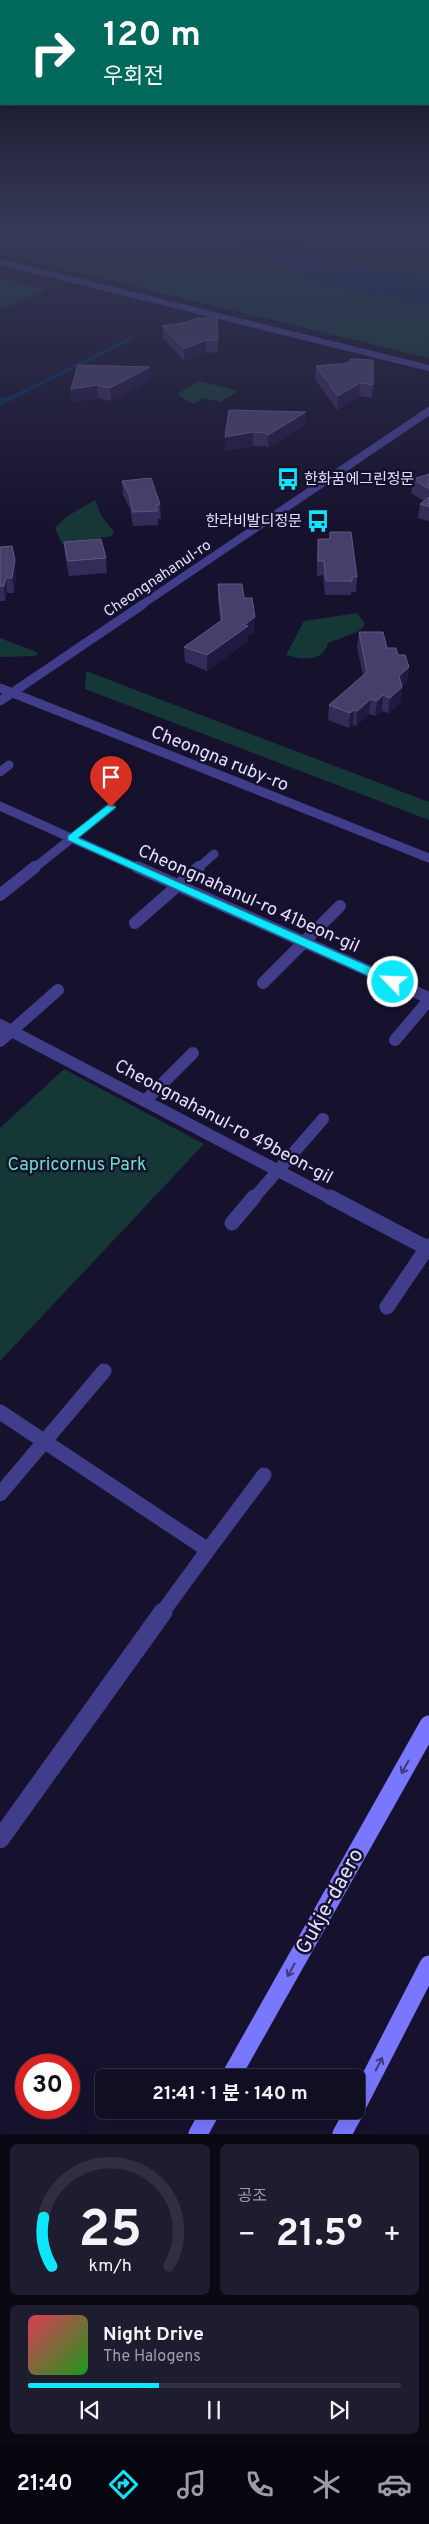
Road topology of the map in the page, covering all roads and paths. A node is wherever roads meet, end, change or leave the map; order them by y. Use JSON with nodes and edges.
{"nodes":[{"id":1,"x":274,"y":330,"type":"edge"},
{"id":2,"x":429,"y":368,"type":"edge"},
{"id":3,"x":429,"y":411,"type":"edge"},
{"id":4,"x":0,"y":688,"type":"edge"},
{"id":5,"x":12,"y":693,"type":"junction"},
{"id":6,"x":0,"y":701,"type":"edge"},
{"id":7,"x":9,"y":765,"type":"dead end"},
{"id":8,"x":0,"y":772,"type":"edge"},
{"id":9,"x":0,"y":806,"type":"edge"},
{"id":10,"x":111,"y":807,"type":"dead end"},
{"id":11,"x":72,"y":838,"type":"junction"},
{"id":12,"x":214,"y":854,"type":"dead end"},
{"id":13,"x":429,"y":858,"type":"edge"},
{"id":14,"x":178,"y":886,"type":"junction"},
{"id":15,"x":0,"y":895,"type":"edge"},
{"id":16,"x":340,"y":906,"type":"dead end"},
{"id":17,"x":135,"y":923,"type":"dead end"},
{"id":18,"x":304,"y":942,"type":"junction"},
{"id":19,"x":263,"y":983,"type":"dead end"},
{"id":20,"x":58,"y":990,"type":"dead end"},
{"id":21,"x":429,"y":999,"type":"edge"},
{"id":22,"x":6,"y":1028,"type":"edge"},
{"id":23,"x":395,"y":1040,"type":"dead end"},
{"id":24,"x":0,"y":1041,"type":"edge"},
{"id":25,"x":193,"y":1053,"type":"dead end"},
{"id":26,"x":145,"y":1101,"type":"junction"},
{"id":27,"x":323,"y":1119,"type":"dead end"},
{"id":28,"x":278,"y":1170,"type":"junction"},
{"id":29,"x":232,"y":1223,"type":"dead end"},
{"id":30,"x":428,"y":1247,"type":"edge"},
{"id":31,"x":387,"y":1308,"type":"dead end"},
{"id":32,"x":104,"y":1371,"type":"dead end"},
{"id":33,"x":0,"y":1412,"type":"edge"},
{"id":34,"x":44,"y":1441,"type":"junction"},
{"id":35,"x":264,"y":1475,"type":"dead end"},
{"id":36,"x":0,"y":1494,"type":"edge"},
{"id":37,"x":208,"y":1550,"type":"junction"},
{"id":38,"x":429,"y":1725,"type":"edge"},
{"id":39,"x":0,"y":1839,"type":"edge"},
{"id":40,"x":429,"y":1965,"type":"edge"},
{"id":41,"x":235,"y":2069,"type":"edge"},
{"id":42,"x":365,"y":2091,"type":"edge"},
{"id":43,"x":206,"y":2119,"type":"edge"},
{"id":44,"x":350,"y":2119,"type":"edge"},
{"id":45,"x":198,"y":2134,"type":"edge"},
{"id":46,"x":342,"y":2134,"type":"edge"}],
"edges":[{"from":1,"to":2,"type":"street"},
{"from":3,"to":5,"type":"street","name":"Cheongnahanul-ro"},
{"from":4,"to":5,"type":"street","name":"Cheongna ruby-ro"},
{"from":5,"to":6,"type":"street","name":"Cheongnahanul-ro"},
{"from":5,"to":13,"type":"street","name":"Cheongna ruby-ro"},
{"from":7,"to":8,"type":"street"},
{"from":9,"to":11,"type":"street","name":"Cheongnahanul-ro 41beon-gil"},
{"from":10,"to":11,"type":"street"},
{"from":11,"to":14,"type":"street","name":"Cheongnahanul-ro 41beon-gil"},
{"from":11,"to":15,"type":"street"},
{"from":12,"to":14,"type":"street"},
{"from":14,"to":17,"type":"street"},
{"from":14,"to":18,"type":"street","name":"Cheongnahanul-ro 41beon-gil"},
{"from":16,"to":18,"type":"street"},
{"from":18,"to":19,"type":"street"},
{"from":18,"to":21,"type":"street","name":"Cheongnahanul-ro 41beon-gil"},
{"from":20,"to":22,"type":"street"},
{"from":21,"to":23,"type":"street"},
{"from":22,"to":24,"type":"street"},
{"from":22,"to":26,"type":"street","name":"Cheongnahanul-ro 49beon-gil"},
{"from":25,"to":26,"type":"street"},
{"from":26,"to":28,"type":"street","name":"Cheongnahanul-ro 49beon-gil"},
{"from":27,"to":28,"type":"street"},
{"from":28,"to":29,"type":"street"},
{"from":28,"to":30,"type":"street","name":"Cheongnahanul-ro 49beon-gil"},
{"from":30,"to":31,"type":"street"},
{"from":32,"to":34,"type":"street"},
{"from":33,"to":34,"type":"street"},
{"from":34,"to":36,"type":"street"},
{"from":34,"to":37,"type":"street"},
{"from":35,"to":37,"type":"street"},
{"from":37,"to":39,"type":"street"},
{"from":38,"to":41,"type":"main road","name":"Gukje-daero","one_way":true},
{"from":42,"to":40,"type":"main road","one_way":true},
{"from":43,"to":45,"type":"main road"},
{"from":44,"to":46,"type":"main road"}]}
